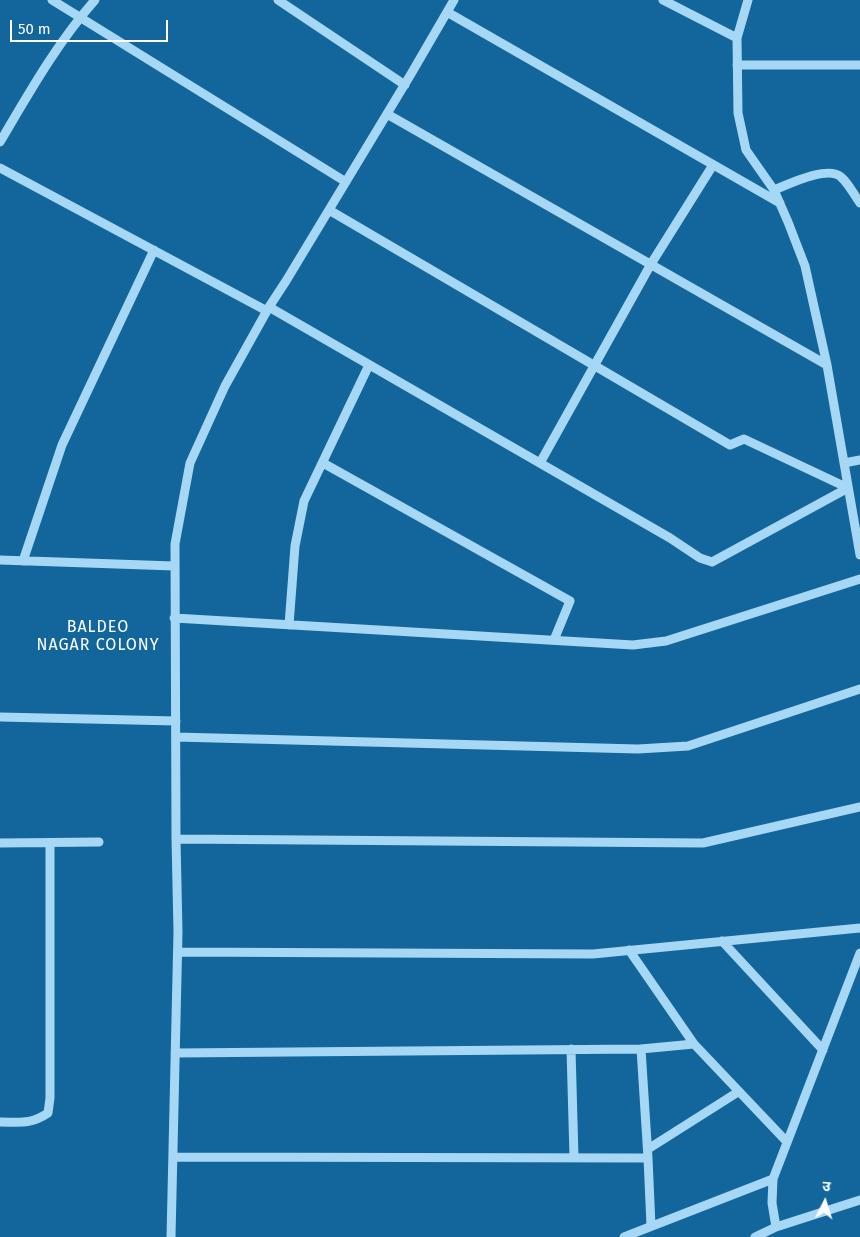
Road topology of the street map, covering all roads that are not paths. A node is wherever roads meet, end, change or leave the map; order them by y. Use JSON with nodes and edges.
{"nodes":[{"id":1,"x":95,"y":0,"type":"edge"},
{"id":2,"x":278,"y":0,"type":"edge"},
{"id":3,"x":454,"y":0,"type":"edge"},
{"id":4,"x":663,"y":0,"type":"edge"},
{"id":5,"x":748,"y":0,"type":"edge"},
{"id":6,"x":56,"y":2,"type":"edge"},
{"id":7,"x":288,"y":3,"type":"edge"},
{"id":8,"x":447,"y":12,"type":"junction"},
{"id":9,"x":80,"y":18,"type":"junction"},
{"id":10,"x":736,"y":38,"type":"junction"},
{"id":11,"x":737,"y":64,"type":"junction"},
{"id":12,"x":860,"y":65,"type":"edge"},
{"id":13,"x":405,"y":85,"type":"junction"},
{"id":14,"x":388,"y":114,"type":"junction"},
{"id":15,"x":0,"y":142,"type":"edge"},
{"id":16,"x":713,"y":165,"type":"junction"},
{"id":17,"x":0,"y":168,"type":"edge"},
{"id":18,"x":346,"y":182,"type":"junction"},
{"id":19,"x":774,"y":190,"type":"junction"},
{"id":20,"x":780,"y":203,"type":"junction"},
{"id":21,"x":860,"y":203,"type":"edge"},
{"id":22,"x":329,"y":210,"type":"junction"},
{"id":23,"x":154,"y":250,"type":"junction"},
{"id":24,"x":651,"y":264,"type":"junction"},
{"id":25,"x":268,"y":309,"type":"junction"},
{"id":26,"x":369,"y":365,"type":"junction"},
{"id":27,"x":593,"y":365,"type":"junction"},
{"id":28,"x":827,"y":365,"type":"junction"},
{"id":29,"x":860,"y":460,"type":"edge"},
{"id":30,"x":323,"y":463,"type":"junction"},
{"id":31,"x":844,"y":463,"type":"junction"},
{"id":32,"x":540,"y":464,"type":"junction"},
{"id":33,"x":848,"y":488,"type":"junction"},
{"id":34,"x":860,"y":555,"type":"edge"},
{"id":35,"x":0,"y":560,"type":"edge"},
{"id":36,"x":23,"y":561,"type":"junction"},
{"id":37,"x":174,"y":566,"type":"junction"},
{"id":38,"x":860,"y":579,"type":"edge"},
{"id":39,"x":174,"y":618,"type":"junction"},
{"id":40,"x":289,"y":625,"type":"junction"},
{"id":41,"x":554,"y":640,"type":"junction"},
{"id":42,"x":860,"y":689,"type":"edge"},
{"id":43,"x":0,"y":717,"type":"edge"},
{"id":44,"x":176,"y":721,"type":"junction"},
{"id":45,"x":176,"y":737,"type":"junction"},
{"id":46,"x":860,"y":807,"type":"edge"},
{"id":47,"x":176,"y":839,"type":"junction"},
{"id":48,"x":99,"y":842,"type":"dead end"},
{"id":49,"x":0,"y":843,"type":"edge"},
{"id":50,"x":50,"y":843,"type":"junction"},
{"id":51,"x":860,"y":928,"type":"edge"},
{"id":52,"x":722,"y":941,"type":"junction"},
{"id":53,"x":629,"y":950,"type":"junction"},
{"id":54,"x":178,"y":952,"type":"junction"},
{"id":55,"x":860,"y":953,"type":"edge"},
{"id":56,"x":694,"y":1044,"type":"junction"},
{"id":57,"x":571,"y":1049,"type":"junction"},
{"id":58,"x":641,"y":1049,"type":"junction"},
{"id":59,"x":823,"y":1050,"type":"junction"},
{"id":60,"x":175,"y":1053,"type":"junction"},
{"id":61,"x":738,"y":1092,"type":"junction"},
{"id":62,"x":0,"y":1122,"type":"edge"},
{"id":63,"x":786,"y":1142,"type":"junction"},
{"id":64,"x":648,"y":1154,"type":"junction"},
{"id":65,"x":173,"y":1157,"type":"junction"},
{"id":66,"x":574,"y":1157,"type":"junction"},
{"id":67,"x":773,"y":1179,"type":"junction"},
{"id":68,"x":860,"y":1200,"type":"edge"},
{"id":69,"x":651,"y":1226,"type":"junction"},
{"id":70,"x":776,"y":1227,"type":"junction"},
{"id":71,"x":171,"y":1237,"type":"edge"},
{"id":72,"x":624,"y":1237,"type":"edge"},
{"id":73,"x":755,"y":1237,"type":"edge"}],
"edges":[{"from":1,"to":9,"type":"street"},
{"from":2,"to":7,"type":"street"},
{"from":3,"to":8,"type":"street"},
{"from":4,"to":10,"type":"street"},
{"from":5,"to":10,"type":"street"},
{"from":6,"to":9,"type":"street"},
{"from":7,"to":13,"type":"street"},
{"from":8,"to":13,"type":"street"},
{"from":8,"to":16,"type":"street"},
{"from":9,"to":15,"type":"street"},
{"from":9,"to":18,"type":"street"},
{"from":10,"to":11,"type":"street"},
{"from":11,"to":12,"type":"street"},
{"from":11,"to":19,"type":"street"},
{"from":13,"to":14,"type":"street"},
{"from":14,"to":18,"type":"street"},
{"from":14,"to":24,"type":"street"},
{"from":16,"to":20,"type":"street"},
{"from":16,"to":24,"type":"street"},
{"from":17,"to":23,"type":"street"},
{"from":18,"to":22,"type":"street"},
{"from":19,"to":20,"type":"street"},
{"from":19,"to":21,"type":"street"},
{"from":20,"to":28,"type":"street"},
{"from":22,"to":25,"type":"street"},
{"from":22,"to":27,"type":"street"},
{"from":23,"to":25,"type":"street"},
{"from":23,"to":36,"type":"street"},
{"from":24,"to":27,"type":"street"},
{"from":24,"to":28,"type":"street"},
{"from":25,"to":26,"type":"street"},
{"from":25,"to":37,"type":"street"},
{"from":26,"to":30,"type":"street"},
{"from":26,"to":32,"type":"street"},
{"from":27,"to":32,"type":"street"},
{"from":27,"to":33,"type":"street"},
{"from":28,"to":31,"type":"street"},
{"from":29,"to":31,"type":"street"},
{"from":30,"to":40,"type":"street"},
{"from":30,"to":41,"type":"street"},
{"from":31,"to":33,"type":"street"},
{"from":32,"to":33,"type":"street"},
{"from":33,"to":34,"type":"street"},
{"from":35,"to":36,"type":"street"},
{"from":36,"to":37,"type":"street"},
{"from":37,"to":39,"type":"street"},
{"from":38,"to":41,"type":"street"},
{"from":39,"to":40,"type":"street"},
{"from":39,"to":44,"type":"street"},
{"from":40,"to":41,"type":"street"},
{"from":42,"to":45,"type":"street"},
{"from":43,"to":44,"type":"street"},
{"from":44,"to":45,"type":"street"},
{"from":45,"to":47,"type":"street"},
{"from":46,"to":47,"type":"street"},
{"from":47,"to":54,"type":"street"},
{"from":48,"to":50,"type":"street"},
{"from":49,"to":50,"type":"street"},
{"from":50,"to":62,"type":"street"},
{"from":51,"to":52,"type":"street"},
{"from":52,"to":53,"type":"street"},
{"from":52,"to":59,"type":"street"},
{"from":53,"to":54,"type":"street"},
{"from":53,"to":56,"type":"street"},
{"from":54,"to":60,"type":"street"},
{"from":55,"to":59,"type":"street"},
{"from":56,"to":58,"type":"street"},
{"from":56,"to":61,"type":"street"},
{"from":57,"to":58,"type":"street"},
{"from":57,"to":60,"type":"street"},
{"from":57,"to":66,"type":"street"},
{"from":58,"to":64,"type":"street"},
{"from":59,"to":63,"type":"street"},
{"from":60,"to":65,"type":"street"},
{"from":61,"to":63,"type":"street"},
{"from":61,"to":64,"type":"street"},
{"from":63,"to":67,"type":"street"},
{"from":64,"to":66,"type":"street"},
{"from":64,"to":69,"type":"street"},
{"from":65,"to":66,"type":"street"},
{"from":65,"to":71,"type":"street"},
{"from":67,"to":69,"type":"street"},
{"from":67,"to":70,"type":"street"},
{"from":68,"to":70,"type":"street"},
{"from":69,"to":72,"type":"street"},
{"from":70,"to":73,"type":"street"}]}
